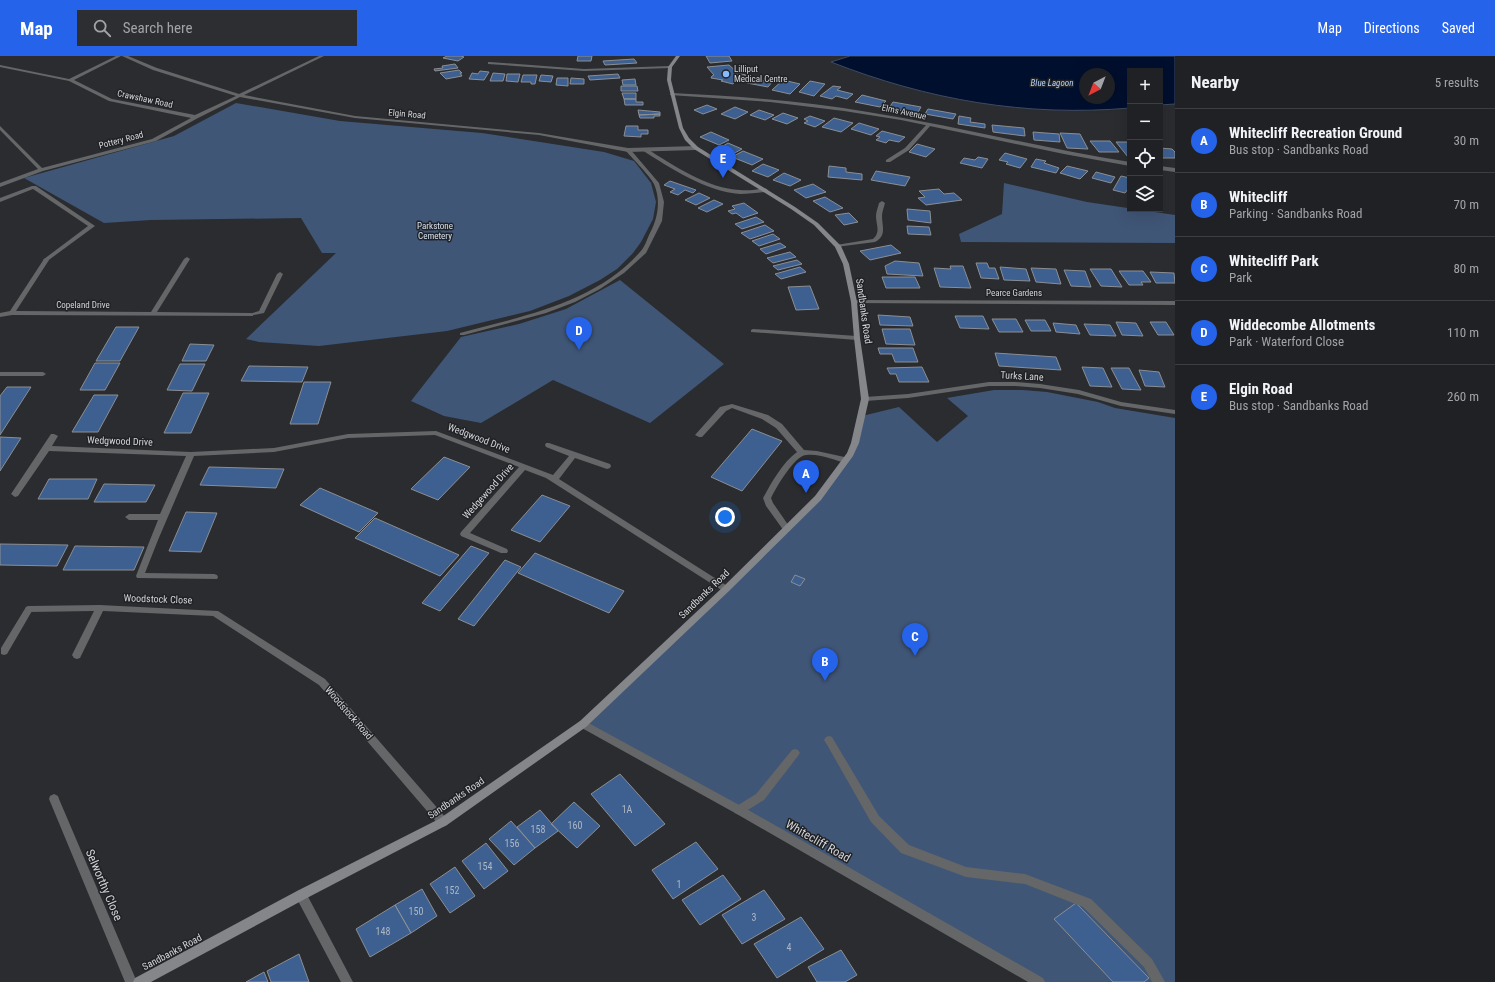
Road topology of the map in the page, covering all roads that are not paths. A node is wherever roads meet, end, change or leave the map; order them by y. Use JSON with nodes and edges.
{"nodes":[{"id":1,"x":119,"y":56,"type":"edge"},
{"id":2,"x":124,"y":56,"type":"edge"},
{"id":3,"x":322,"y":56,"type":"edge"},
{"id":4,"x":678,"y":56,"type":"edge"},
{"id":5,"x":490,"y":63,"type":"dead end"},
{"id":6,"x":0,"y":66,"type":"edge"},
{"id":7,"x":670,"y":67,"type":"junction"},
{"id":8,"x":70,"y":80,"type":"junction"},
{"id":9,"x":672,"y":94,"type":"junction"},
{"id":10,"x":240,"y":96,"type":"junction"},
{"id":11,"x":196,"y":117,"type":"junction"},
{"id":12,"x":929,"y":125,"type":"junction"},
{"id":13,"x":0,"y":127,"type":"edge"},
{"id":14,"x":696,"y":148,"type":"junction"},
{"id":15,"x":644,"y":149,"type":"junction"},
{"id":16,"x":628,"y":150,"type":"junction"},
{"id":17,"x":888,"y":161,"type":"dead end"},
{"id":18,"x":1127,"y":164,"type":"edge"},
{"id":19,"x":1163,"y":168,"type":"edge"},
{"id":20,"x":41,"y":170,"type":"junction"},
{"id":21,"x":1175,"y":170,"type":"edge"},
{"id":22,"x":0,"y":185,"type":"edge"},
{"id":23,"x":765,"y":190,"type":"junction"},
{"id":24,"x":0,"y":200,"type":"edge"},
{"id":25,"x":882,"y":203,"type":"dead end"},
{"id":26,"x":838,"y":246,"type":"junction"},
{"id":27,"x":187,"y":259,"type":"dead end"},
{"id":28,"x":280,"y":274,"type":"dead end"},
{"id":29,"x":854,"y":302,"type":"junction"},
{"id":30,"x":1175,"y":302,"type":"edge"},
{"id":31,"x":12,"y":314,"type":"junction"},
{"id":32,"x":153,"y":314,"type":"junction"},
{"id":33,"x":0,"y":315,"type":"edge"},
{"id":34,"x":753,"y":331,"type":"dead end"},
{"id":35,"x":462,"y":334,"type":"dead end"},
{"id":36,"x":857,"y":338,"type":"junction"},
{"id":37,"x":0,"y":374,"type":"edge"},
{"id":38,"x":43,"y":374,"type":"dead end"},
{"id":39,"x":866,"y":399,"type":"junction"},
{"id":40,"x":1175,"y":412,"type":"edge"},
{"id":41,"x":699,"y":435,"type":"dead end"},
{"id":42,"x":54,"y":436,"type":"dead end"},
{"id":43,"x":549,"y":445,"type":"dead end"},
{"id":44,"x":47,"y":448,"type":"junction"},
{"id":45,"x":802,"y":453,"type":"junction"},
{"id":46,"x":191,"y":454,"type":"junction"},
{"id":47,"x":574,"y":455,"type":"junction"},
{"id":48,"x":846,"y":460,"type":"junction"},
{"id":49,"x":524,"y":466,"type":"junction"},
{"id":50,"x":607,"y":466,"type":"dead end"},
{"id":51,"x":554,"y":479,"type":"junction"},
{"id":52,"x":15,"y":494,"type":"dead end"},
{"id":53,"x":129,"y":517,"type":"dead end"},
{"id":54,"x":163,"y":517,"type":"junction"},
{"id":55,"x":787,"y":529,"type":"junction"},
{"id":56,"x":504,"y":551,"type":"dead end"},
{"id":57,"x":214,"y":577,"type":"dead end"},
{"id":58,"x":726,"y":589,"type":"junction"},
{"id":59,"x":100,"y":608,"type":"junction"},
{"id":60,"x":215,"y":613,"type":"joint"},
{"id":61,"x":4,"y":651,"type":"dead end"},
{"id":62,"x":77,"y":655,"type":"dead end"},
{"id":63,"x":583,"y":724,"type":"junction"},
{"id":64,"x":829,"y":740,"type":"dead end"},
{"id":65,"x":795,"y":754,"type":"dead end"},
{"id":66,"x":54,"y":799,"type":"dead end"},
{"id":67,"x":739,"y":810,"type":"junction"},
{"id":68,"x":443,"y":822,"type":"junction"},
{"id":69,"x":301,"y":895,"type":"junction"},
{"id":70,"x":131,"y":982,"type":"edge"},
{"id":71,"x":139,"y":982,"type":"edge"},
{"id":72,"x":347,"y":982,"type":"edge"},
{"id":73,"x":1039,"y":982,"type":"edge"},
{"id":74,"x":1159,"y":982,"type":"edge"}],
"edges":[{"from":1,"to":8,"type":"street"},
{"from":2,"to":10,"type":"street","name":"Elgin Road"},
{"from":3,"to":10,"type":"street","name":"Pottery Road"},
{"from":4,"to":7,"type":"main road"},
{"from":5,"to":7,"type":"street"},
{"from":6,"to":8,"type":"street","name":"Crawshaw Road"},
{"from":7,"to":9,"type":"main road","name":"Sandbanks Road"},
{"from":8,"to":11,"type":"street","name":"Crawshaw Road"},
{"from":9,"to":12,"type":"street","name":"Elms Avenue"},
{"from":9,"to":14,"type":"main road","name":"Sandbanks Road"},
{"from":10,"to":11,"type":"street","name":"Pottery Road"},
{"from":10,"to":16,"type":"street","name":"Elgin Road"},
{"from":11,"to":20,"type":"street","name":"Pottery Road"},
{"from":12,"to":17,"type":"street"},
{"from":12,"to":18,"type":"street","name":"Elms Avenue"},
{"from":13,"to":20,"type":"street"},
{"from":14,"to":15,"type":"street","name":"Elgin Road"},
{"from":14,"to":23,"type":"main road","name":"Sandbanks Road"},
{"from":15,"to":16,"type":"street","name":"Elgin Road"},
{"from":15,"to":23,"type":"street"},
{"from":16,"to":35,"type":"street"},
{"from":19,"to":21,"type":"street"},
{"from":20,"to":22,"type":"street","name":"Pottery Road"},
{"from":23,"to":26,"type":"main road","name":"Sandbanks Road"},
{"from":24,"to":31,"type":"street"},
{"from":25,"to":26,"type":"street"},
{"from":26,"to":29,"type":"main road","name":"Sandbanks Road"},
{"from":27,"to":32,"type":"street"},
{"from":28,"to":32,"type":"street","name":"Copeland Drive"},
{"from":29,"to":30,"type":"street","name":"Pearce Gardens"},
{"from":29,"to":36,"type":"main road","name":"Sandbanks Road"},
{"from":31,"to":32,"type":"street","name":"Copeland Drive"},
{"from":31,"to":33,"type":"street","name":"Copeland Drive"},
{"from":34,"to":36,"type":"street"},
{"from":36,"to":39,"type":"main road","name":"Sandbanks Road"},
{"from":37,"to":38,"type":"street"},
{"from":39,"to":40,"type":"street","name":"Turks Lane"},
{"from":39,"to":48,"type":"main road","name":"Sandbanks Road"},
{"from":41,"to":45,"type":"street"},
{"from":42,"to":44,"type":"street"},
{"from":43,"to":47,"type":"street"},
{"from":44,"to":46,"type":"street","name":"Wedgwood Drive"},
{"from":44,"to":52,"type":"street"},
{"from":45,"to":48,"type":"street"},
{"from":45,"to":55,"type":"street"},
{"from":46,"to":49,"type":"street","name":"Wedgwood Drive"},
{"from":46,"to":54,"type":"street"},
{"from":47,"to":50,"type":"street"},
{"from":47,"to":51,"type":"street"},
{"from":48,"to":55,"type":"main road","name":"Sandbanks Road"},
{"from":49,"to":51,"type":"street","name":"Wedgwood Drive"},
{"from":49,"to":56,"type":"street","name":"Wedgewood Drive"},
{"from":51,"to":58,"type":"street","name":"Wedgwood Drive"},
{"from":53,"to":54,"type":"street"},
{"from":54,"to":57,"type":"street"},
{"from":55,"to":58,"type":"main road","name":"Sandbanks Road"},
{"from":58,"to":63,"type":"main road","name":"Sandbanks Road"},
{"from":59,"to":60,"type":"street","name":"Woodstock Close"},
{"from":59,"to":61,"type":"street","name":"Woodstock Close"},
{"from":59,"to":62,"type":"street"},
{"from":60,"to":68,"type":"street","name":"Woodstock Road"},
{"from":63,"to":67,"type":"street","name":"Whitecliff Road"},
{"from":63,"to":68,"type":"main road","name":"Sandbanks Road"},
{"from":64,"to":74,"type":"street"},
{"from":65,"to":67,"type":"street"},
{"from":66,"to":70,"type":"street","name":"Selworthy Close"},
{"from":67,"to":73,"type":"street","name":"Whitecliff Road"},
{"from":68,"to":69,"type":"main road","name":"Sandbanks Road"},
{"from":69,"to":71,"type":"main road","name":"Sandbanks Road"},
{"from":69,"to":72,"type":"street"}]}
